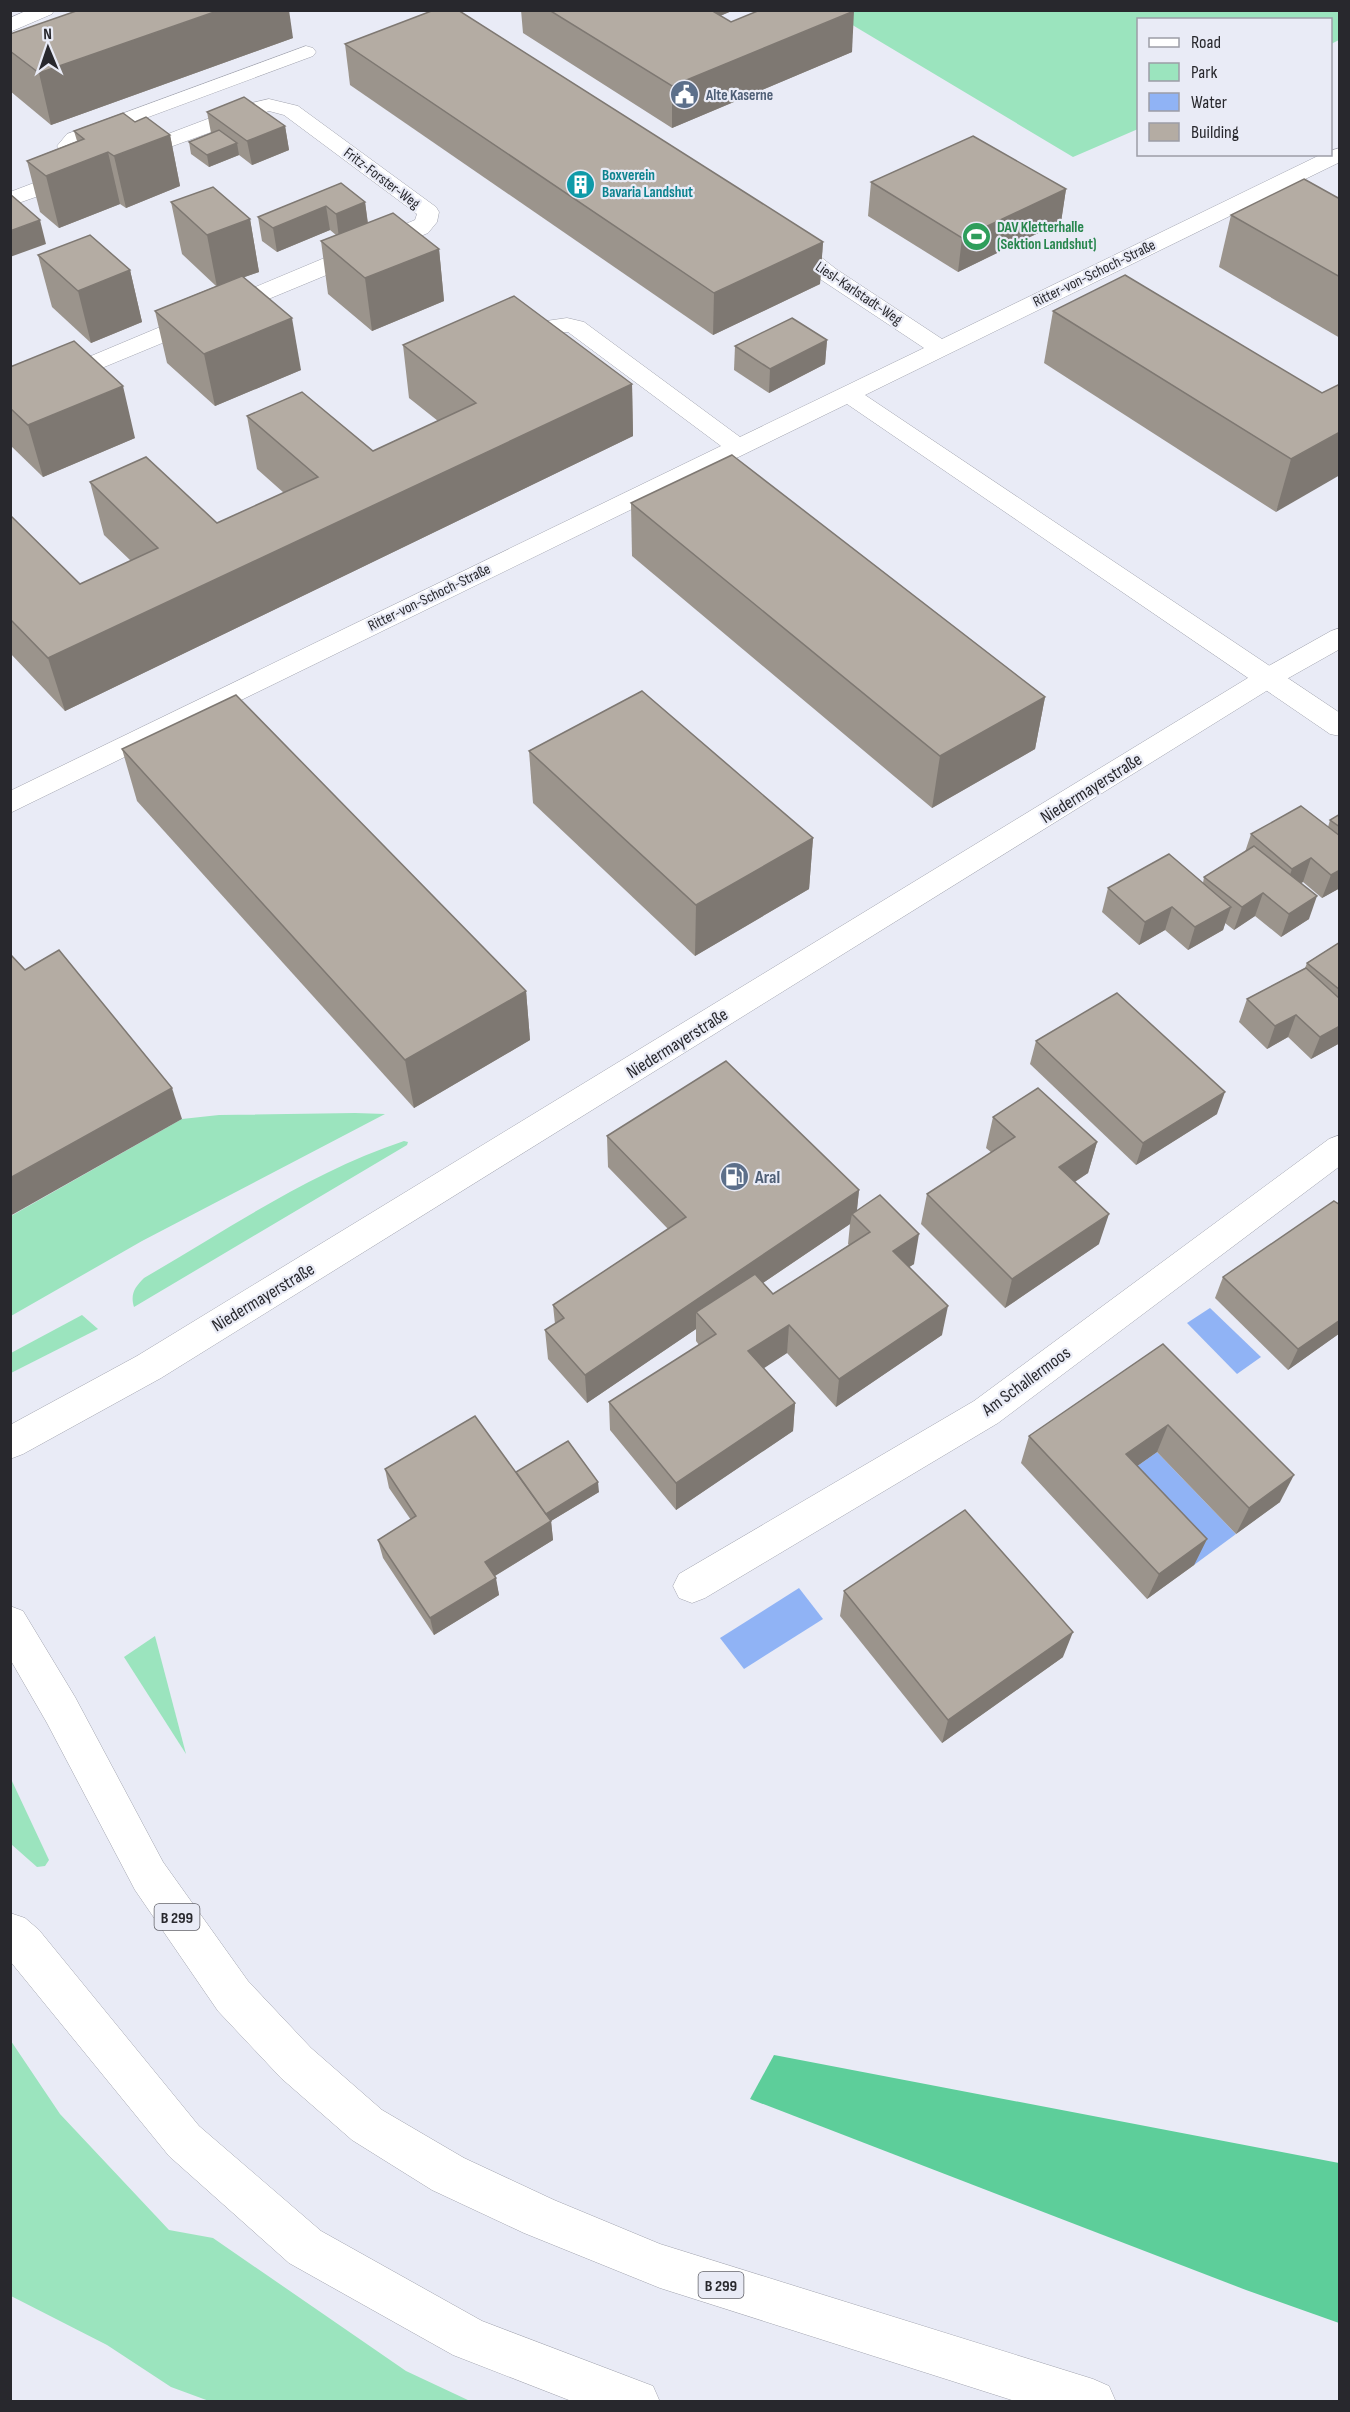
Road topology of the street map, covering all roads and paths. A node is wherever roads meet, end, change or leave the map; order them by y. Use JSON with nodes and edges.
{"nodes":[{"id":1,"x":45,"y":10,"type":"edge"},
{"id":2,"x":10,"y":26,"type":"edge"},
{"id":3,"x":306,"y":52,"type":"dead end"},
{"id":4,"x":1340,"y":154,"type":"edge"},
{"id":5,"x":92,"y":170,"type":"junction"},
{"id":6,"x":10,"y":200,"type":"edge"},
{"id":7,"x":766,"y":229,"type":"edge"},
{"id":8,"x":540,"y":328,"type":"edge"},
{"id":9,"x":940,"y":348,"type":"junction"},
{"id":10,"x":849,"y":396,"type":"junction"},
{"id":11,"x":10,"y":399,"type":"edge"},
{"id":12,"x":739,"y":448,"type":"junction"},
{"id":13,"x":1340,"y":637,"type":"edge"},
{"id":14,"x":1266,"y":679,"type":"junction"},
{"id":15,"x":1340,"y":727,"type":"edge"},
{"id":16,"x":10,"y":802,"type":"edge"},
{"id":17,"x":1340,"y":1148,"type":"edge"},
{"id":18,"x":10,"y":1443,"type":"edge"},
{"id":19,"x":692,"y":1586,"type":"dead end"},
{"id":20,"x":10,"y":1623,"type":"edge"},
{"id":21,"x":10,"y":1933,"type":"edge"},
{"id":22,"x":637,"y":2402,"type":"edge"},
{"id":23,"x":1093,"y":2402,"type":"edge"}],
"edges":[{"from":1,"to":2,"type":"street"},
{"from":3,"to":5,"type":"street"},
{"from":4,"to":9,"type":"street","name":"Ritter-von-Schoch-Straße"},
{"from":5,"to":6,"type":"street","name":"Fritz-Forster-Weg"},
{"from":5,"to":11,"type":"street","name":"Fritz-Forster-Weg"},
{"from":7,"to":9,"type":"street","name":"Liesl-Karlstadt-Weg"},
{"from":8,"to":12,"type":"street"},
{"from":9,"to":10,"type":"street","name":"Ritter-von-Schoch-Straße"},
{"from":10,"to":12,"type":"street","name":"Ritter-von-Schoch-Straße"},
{"from":10,"to":14,"type":"street"},
{"from":12,"to":16,"type":"street","name":"Ritter-von-Schoch-Straße"},
{"from":13,"to":14,"type":"street","name":"Niedermayerstraße"},
{"from":14,"to":15,"type":"street"},
{"from":14,"to":18,"type":"street","name":"Niedermayerstraße"},
{"from":17,"to":19,"type":"street","name":"Am Schallermoos"},
{"from":20,"to":23,"type":"street","number":"B 299"},
{"from":21,"to":22,"type":"street"}]}
